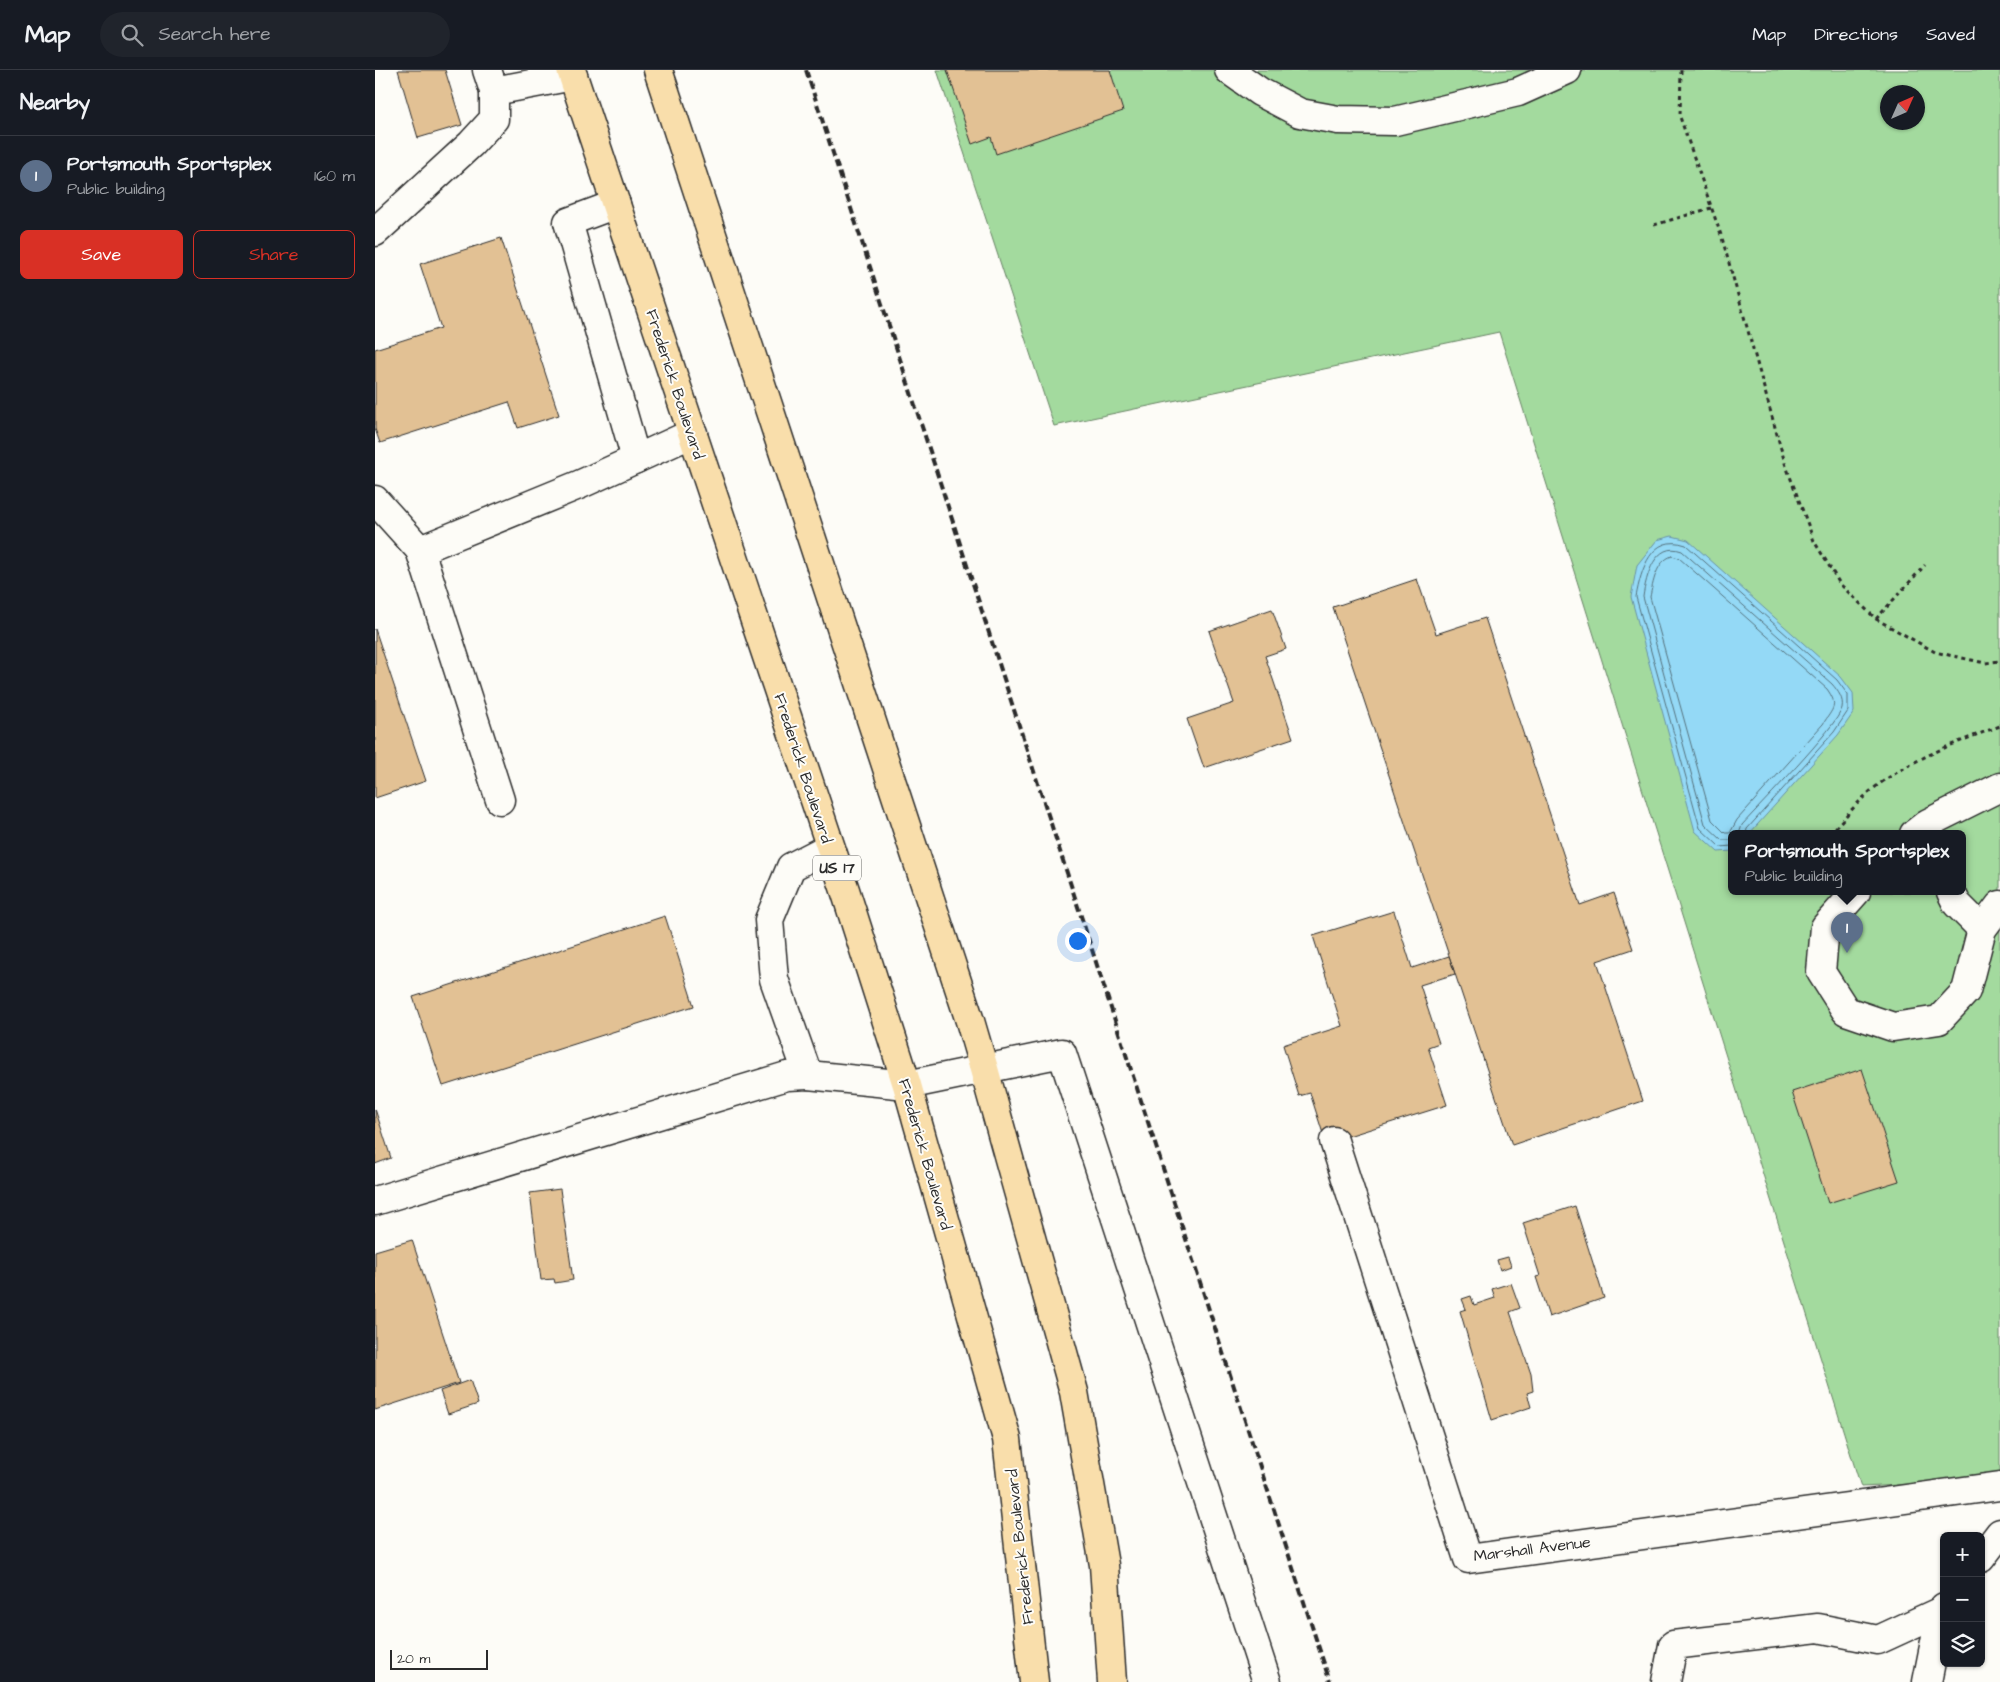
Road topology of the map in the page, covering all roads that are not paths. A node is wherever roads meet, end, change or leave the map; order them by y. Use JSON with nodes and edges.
{"nodes":[{"id":1,"x":658,"y":70,"type":"edge"},
{"id":2,"x":1229,"y":70,"type":"edge"},
{"id":3,"x":1567,"y":70,"type":"edge"},
{"id":4,"x":572,"y":73,"type":"edge"},
{"id":5,"x":491,"y":80,"type":"edge"},
{"id":6,"x":616,"y":204,"type":"junction"},
{"id":7,"x":375,"y":232,"type":"edge"},
{"id":8,"x":693,"y":433,"type":"junction"},
{"id":9,"x":636,"y":459,"type":"junction"},
{"id":10,"x":375,"y":500,"type":"edge"},
{"id":11,"x":420,"y":550,"type":"junction"},
{"id":12,"x":2000,"y":787,"type":"edge"},
{"id":13,"x":500,"y":800,"type":"dead end"},
{"id":14,"x":1924,"y":830,"type":"edge"},
{"id":15,"x":830,"y":847,"type":"junction"},
{"id":16,"x":1853,"y":895,"type":"edge"},
{"id":17,"x":1952,"y":895,"type":"edge"},
{"id":18,"x":2000,"y":905,"type":"edge"},
{"id":19,"x":1982,"y":929,"type":"junction"},
{"id":20,"x":984,"y":1069,"type":"junction"},
{"id":21,"x":808,"y":1075,"type":"junction"},
{"id":22,"x":907,"y":1085,"type":"junction"},
{"id":23,"x":1335,"y":1141,"type":"dead end"},
{"id":24,"x":375,"y":1201,"type":"edge"},
{"id":25,"x":2000,"y":1486,"type":"edge"},
{"id":26,"x":2000,"y":1533,"type":"edge"},
{"id":27,"x":1985,"y":1553,"type":"edge"},
{"id":28,"x":1940,"y":1610,"type":"edge"},
{"id":29,"x":1940,"y":1619,"type":"edge"},
{"id":30,"x":1034,"y":1682,"type":"edge"},
{"id":31,"x":1112,"y":1682,"type":"edge"},
{"id":32,"x":1267,"y":1682,"type":"edge"},
{"id":33,"x":1665,"y":1682,"type":"edge"},
{"id":34,"x":1927,"y":1682,"type":"edge"}],
"edges":[{"from":1,"to":20,"type":"main road"},
{"from":2,"to":3,"type":"street"},
{"from":4,"to":5,"type":"street"},
{"from":4,"to":6,"type":"main road","name":"Frederick Boulevard","number":"US 17"},
{"from":5,"to":7,"type":"street"},
{"from":6,"to":8,"type":"main road","name":"Frederick Boulevard","number":"US 17"},
{"from":6,"to":9,"type":"street"},
{"from":8,"to":9,"type":"street"},
{"from":8,"to":15,"type":"main road","name":"Frederick Boulevard","number":"US 17"},
{"from":9,"to":11,"type":"street"},
{"from":10,"to":11,"type":"street"},
{"from":11,"to":13,"type":"street"},
{"from":12,"to":14,"type":"street"},
{"from":15,"to":21,"type":"street"},
{"from":15,"to":22,"type":"main road","name":"Frederick Boulevard","number":"US 17"},
{"from":16,"to":19,"type":"street"},
{"from":17,"to":19,"type":"street"},
{"from":18,"to":19,"type":"street"},
{"from":20,"to":22,"type":"street"},
{"from":20,"to":31,"type":"main road"},
{"from":20,"to":32,"type":"street"},
{"from":21,"to":22,"type":"street"},
{"from":21,"to":24,"type":"street"},
{"from":22,"to":30,"type":"main road","name":"Frederick Boulevard","number":"US 17"},
{"from":23,"to":25,"type":"street","name":"Marshall Avenue"},
{"from":26,"to":27,"type":"street"},
{"from":28,"to":33,"type":"street"},
{"from":29,"to":34,"type":"street"}]}
